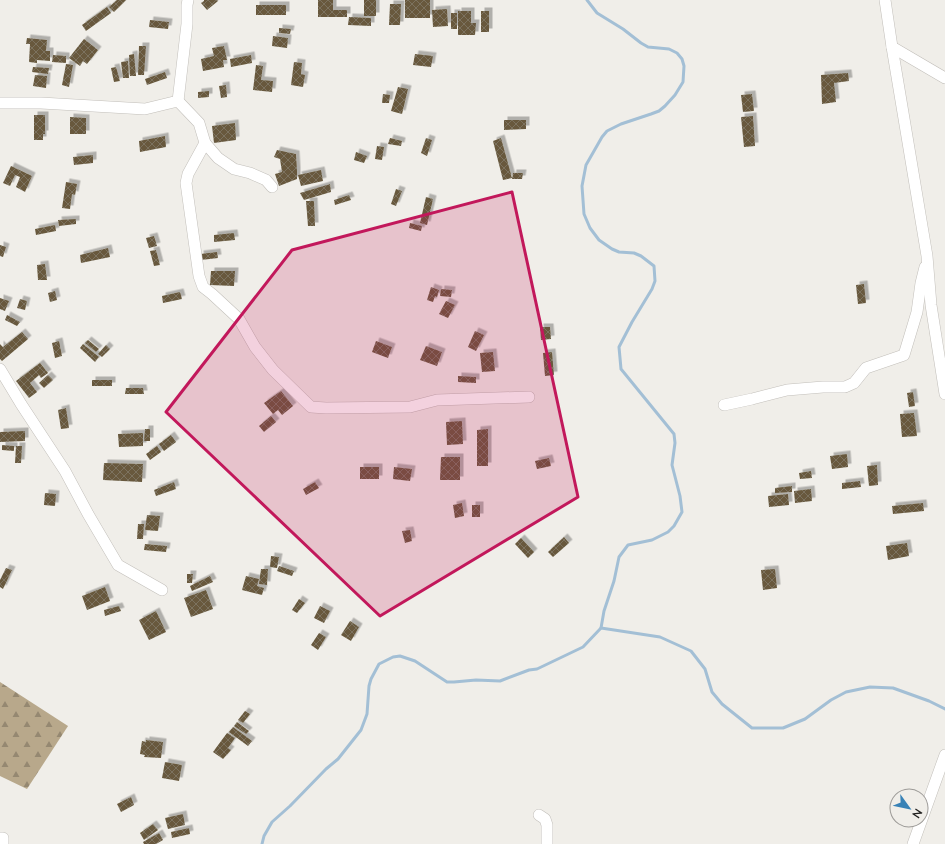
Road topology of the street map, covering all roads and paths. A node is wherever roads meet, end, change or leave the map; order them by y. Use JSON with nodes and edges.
{"nodes":[{"id":1,"x":188,"y":0,"type":"edge"},
{"id":2,"x":886,"y":0,"type":"edge"},
{"id":3,"x":892,"y":48,"type":"junction"},
{"id":4,"x":945,"y":78,"type":"edge"},
{"id":5,"x":178,"y":101,"type":"junction"},
{"id":6,"x":0,"y":104,"type":"edge"},
{"id":7,"x":205,"y":143,"type":"junction"},
{"id":8,"x":272,"y":187,"type":"dead end"},
{"id":9,"x":927,"y":258,"type":"junction"},
{"id":10,"x":0,"y":369,"type":"edge"},
{"id":11,"x":945,"y":394,"type":"edge"},
{"id":12,"x":529,"y":397,"type":"dead end"},
{"id":13,"x":724,"y":405,"type":"dead end"},
{"id":14,"x":162,"y":590,"type":"dead end"},
{"id":15,"x":945,"y":755,"type":"edge"},
{"id":16,"x":539,"y":815,"type":"dead end"},
{"id":17,"x":0,"y":838,"type":"edge"},
{"id":18,"x":3,"y":844,"type":"edge"},
{"id":19,"x":547,"y":844,"type":"edge"},
{"id":20,"x":913,"y":844,"type":"edge"}],
"edges":[{"from":1,"to":5,"type":"street"},
{"from":2,"to":3,"type":"street"},
{"from":3,"to":4,"type":"street"},
{"from":3,"to":9,"type":"street"},
{"from":5,"to":6,"type":"street"},
{"from":5,"to":7,"type":"street"},
{"from":7,"to":8,"type":"street"},
{"from":7,"to":12,"type":"street"},
{"from":9,"to":11,"type":"street"},
{"from":9,"to":13,"type":"street"},
{"from":10,"to":14,"type":"street"},
{"from":15,"to":20,"type":"street"},
{"from":16,"to":19,"type":"street"},
{"from":17,"to":18,"type":"street"}]}
